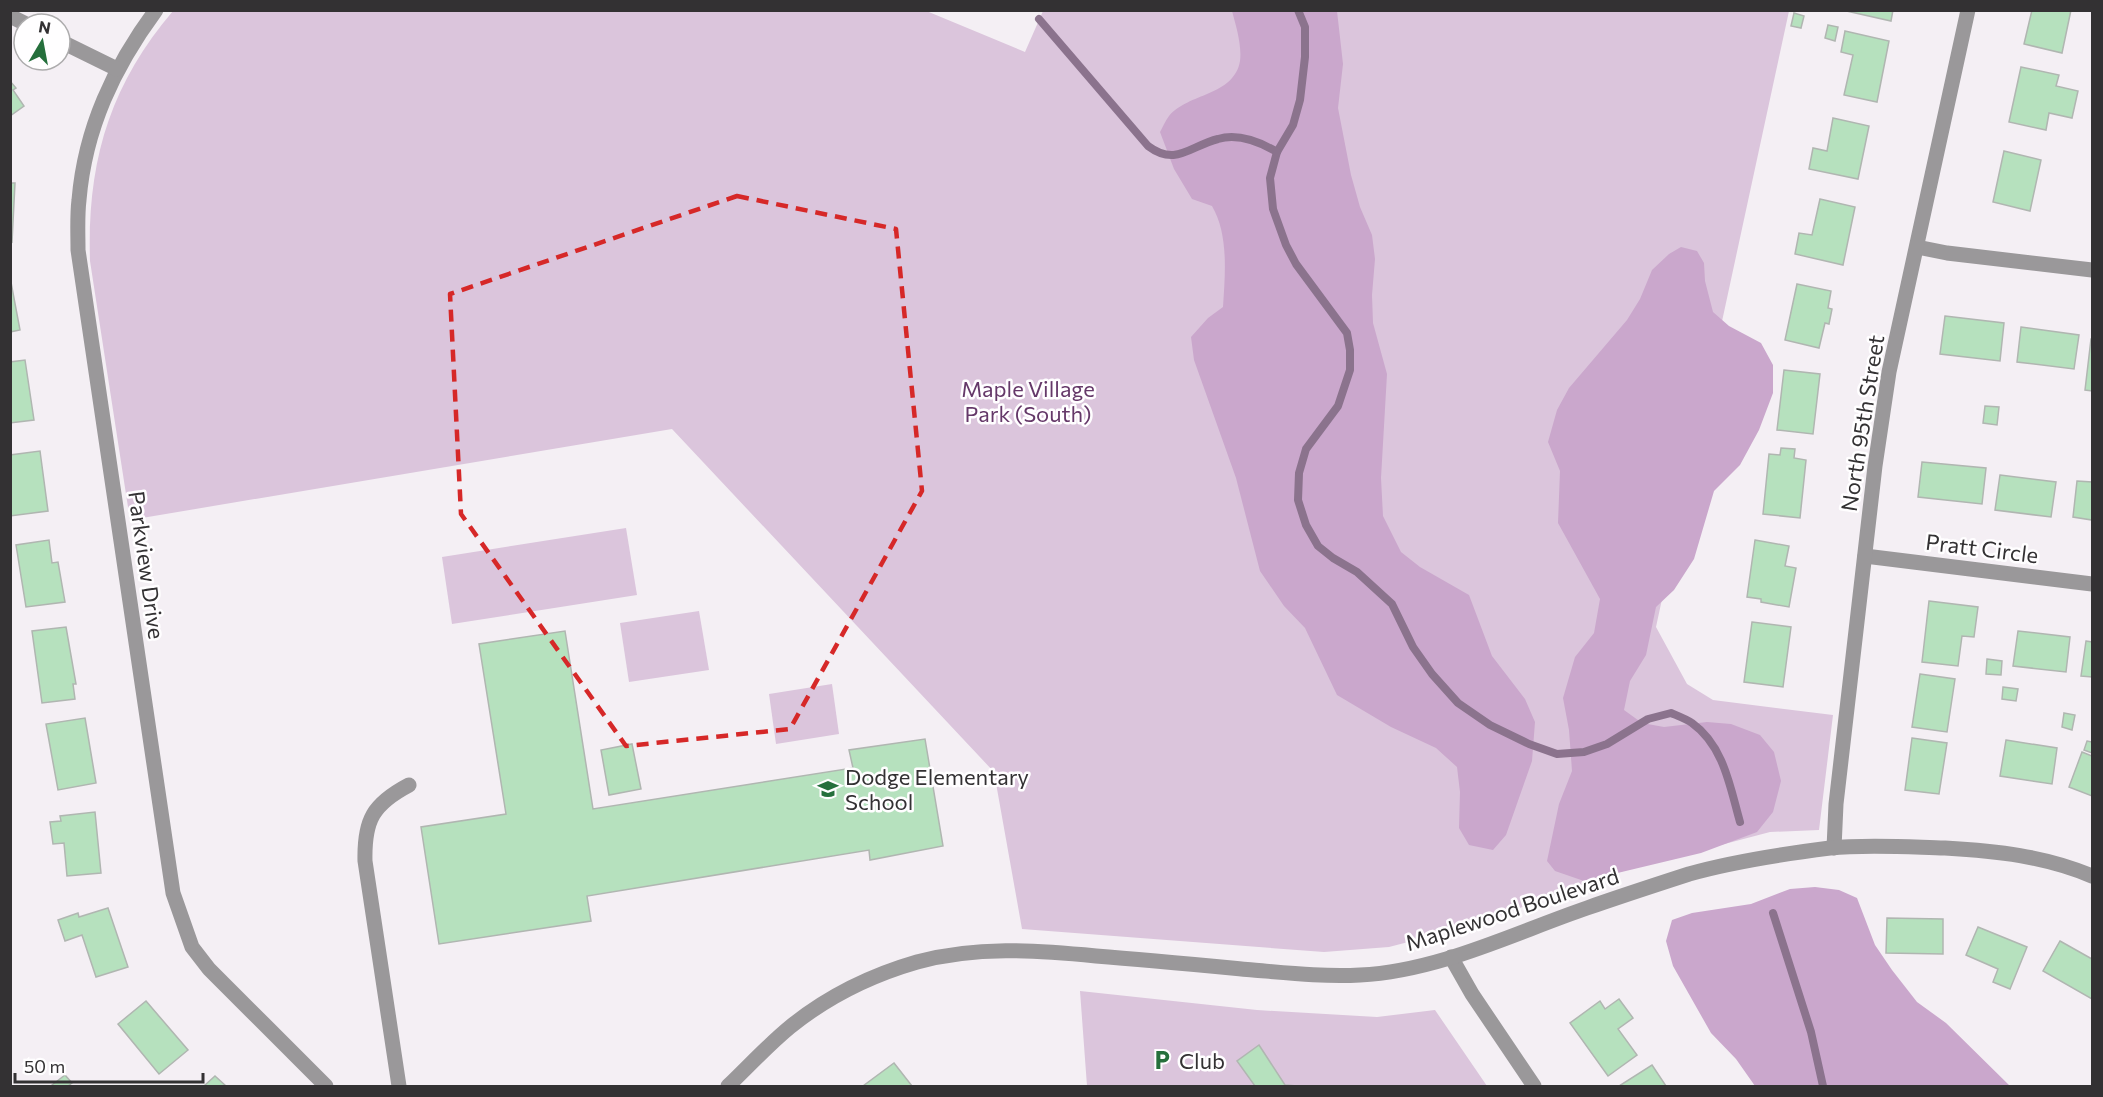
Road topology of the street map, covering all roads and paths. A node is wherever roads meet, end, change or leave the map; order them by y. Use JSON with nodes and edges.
{"nodes":[{"id":1,"x":156,"y":10,"type":"edge"},
{"id":2,"x":1968,"y":10,"type":"edge"},
{"id":3,"x":72,"y":46,"type":"edge"},
{"id":4,"x":117,"y":69,"type":"junction"},
{"id":5,"x":1917,"y":247,"type":"junction"},
{"id":6,"x":2092,"y":270,"type":"edge"},
{"id":7,"x":1865,"y":556,"type":"junction"},
{"id":8,"x":2092,"y":584,"type":"edge"},
{"id":9,"x":409,"y":785,"type":"dead end"},
{"id":10,"x":1834,"y":848,"type":"junction"},
{"id":11,"x":2092,"y":876,"type":"edge"},
{"id":12,"x":1451,"y":957,"type":"junction"},
{"id":13,"x":326,"y":1086,"type":"edge"},
{"id":14,"x":399,"y":1086,"type":"edge"},
{"id":15,"x":728,"y":1086,"type":"edge"},
{"id":16,"x":1534,"y":1086,"type":"edge"}],
"edges":[{"from":1,"to":4,"type":"street","name":"Parkview Drive"},
{"from":2,"to":5,"type":"street","name":"North 95th Street"},
{"from":3,"to":4,"type":"street"},
{"from":4,"to":13,"type":"street","name":"Parkview Drive"},
{"from":5,"to":6,"type":"street"},
{"from":5,"to":7,"type":"street","name":"North 95th Street"},
{"from":7,"to":8,"type":"street","name":"Pratt Circle"},
{"from":7,"to":10,"type":"street","name":"North 95th Street"},
{"from":9,"to":14,"type":"street"},
{"from":10,"to":11,"type":"street","name":"Maplewood Boulevard"},
{"from":10,"to":12,"type":"street","name":"Maplewood Boulevard"},
{"from":12,"to":15,"type":"street","name":"Maplewood Boulevard"},
{"from":12,"to":16,"type":"street"}]}
